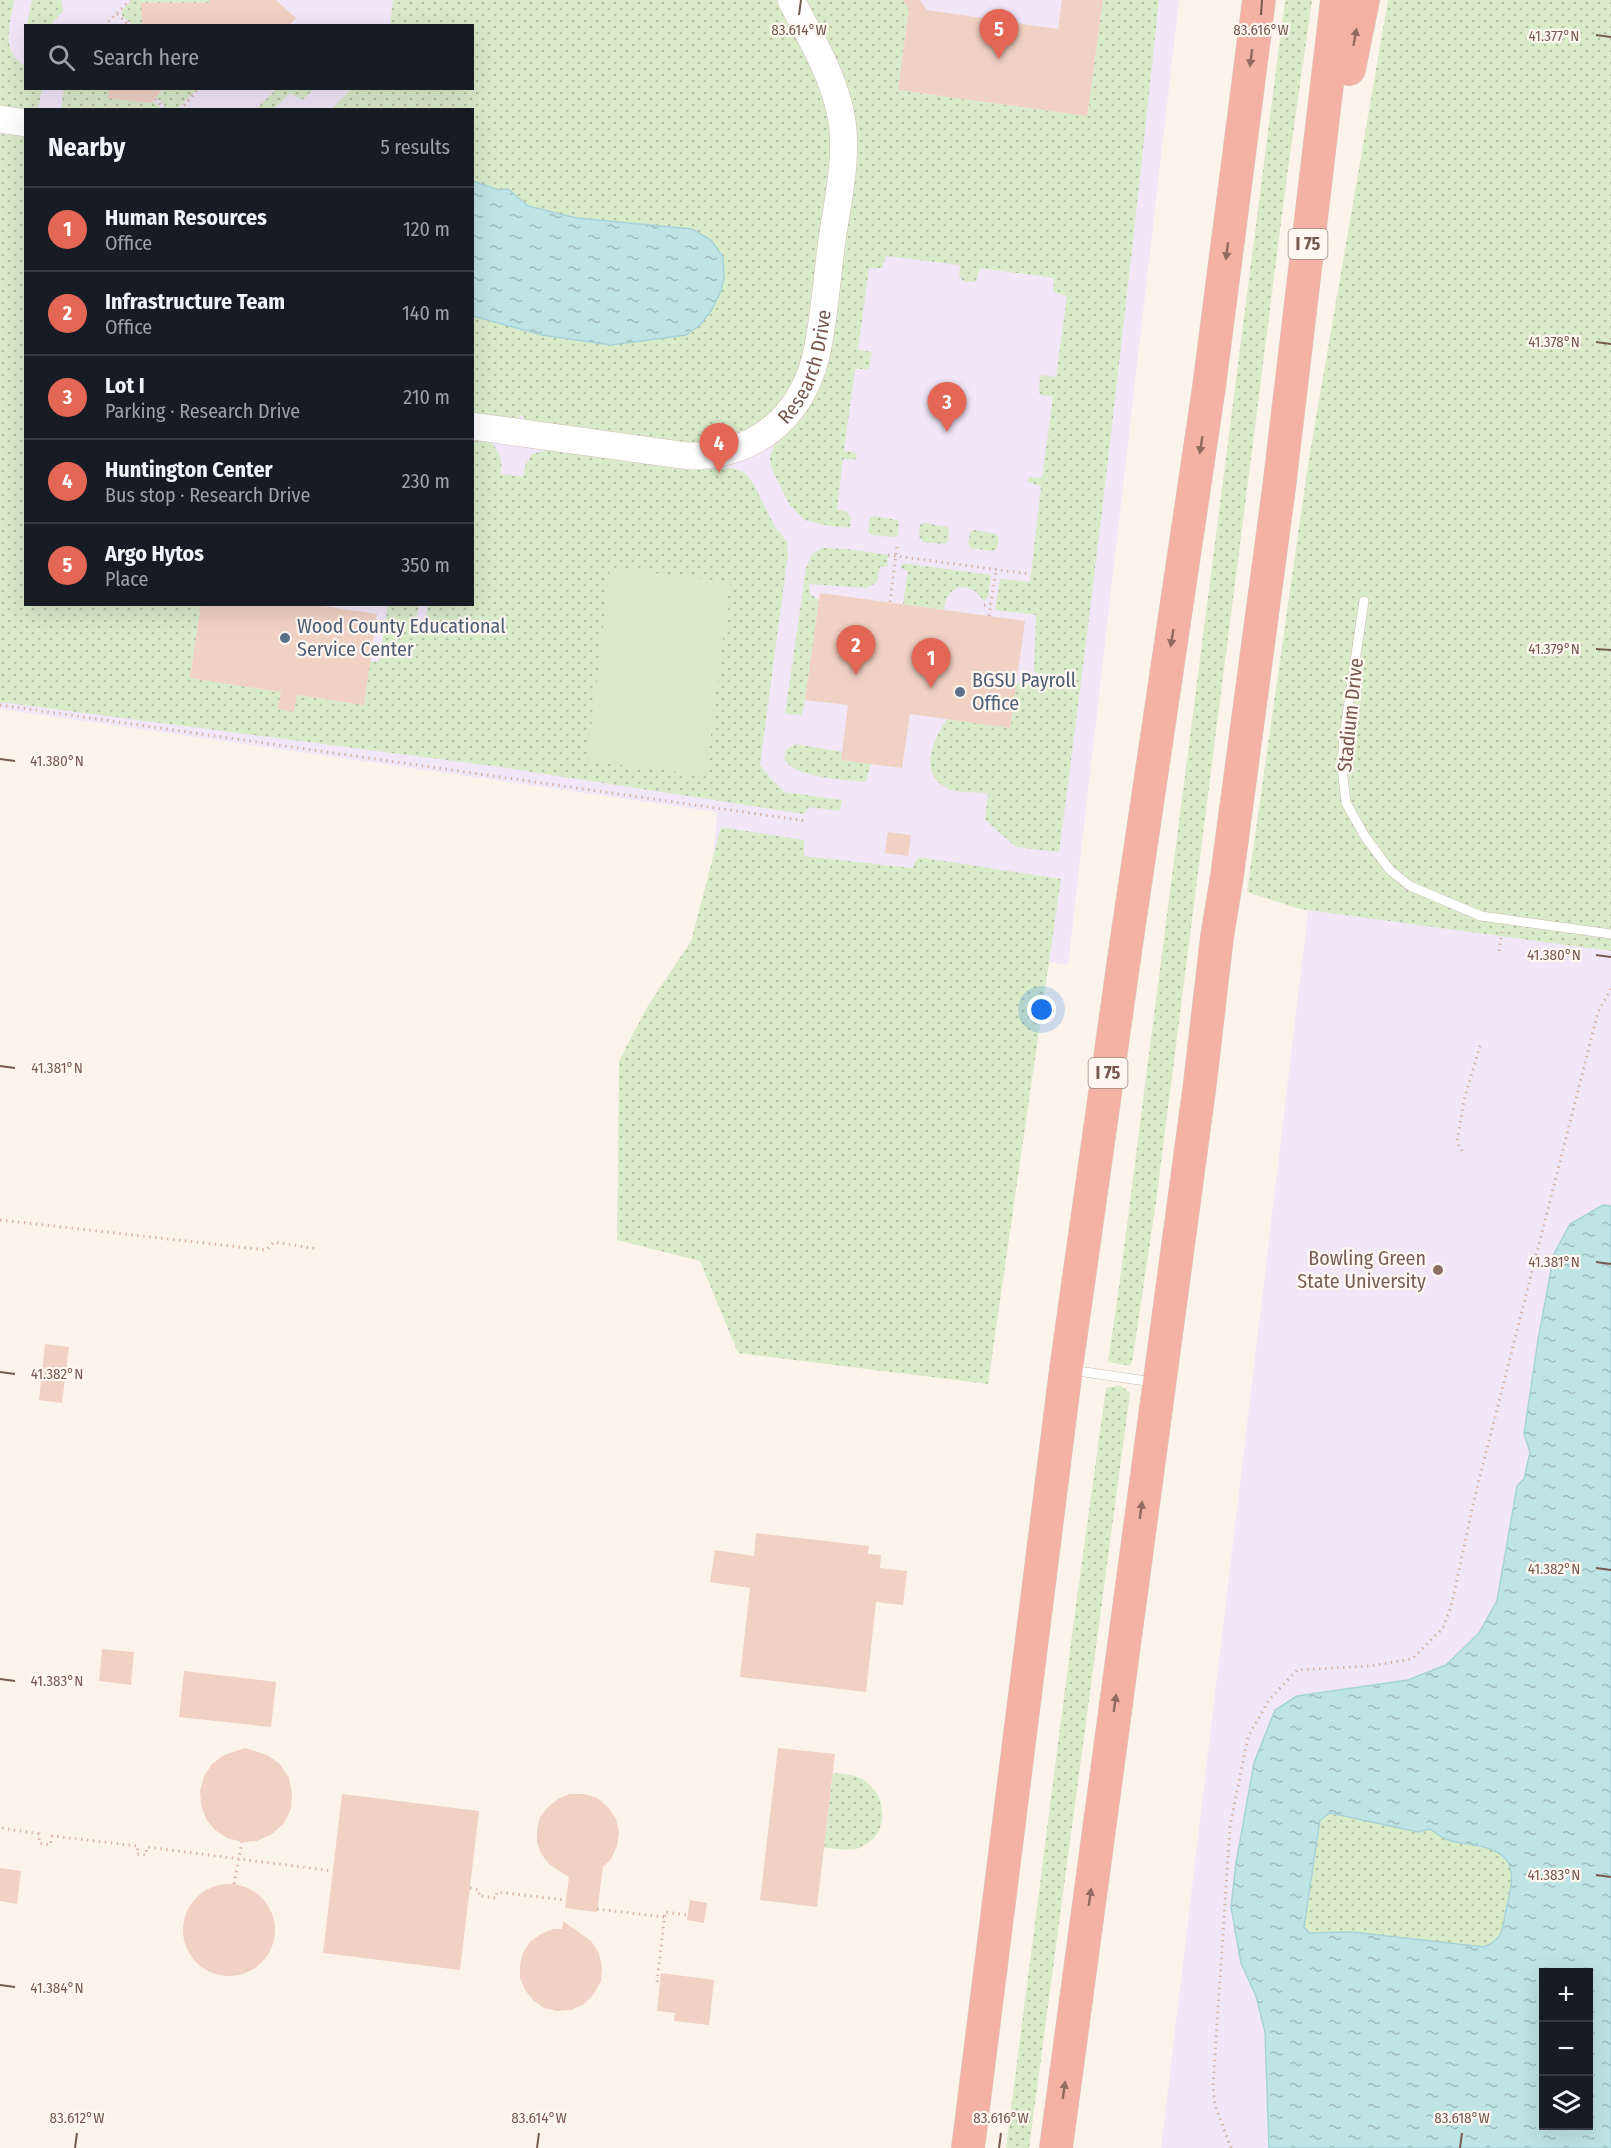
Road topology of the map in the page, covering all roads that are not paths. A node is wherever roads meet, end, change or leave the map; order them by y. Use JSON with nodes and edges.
{"nodes":[{"id":1,"x":791,"y":0,"type":"edge"},
{"id":2,"x":1259,"y":0,"type":"edge"},
{"id":3,"x":1337,"y":0,"type":"edge"},
{"id":4,"x":1363,"y":0,"type":"edge"},
{"id":5,"x":0,"y":119,"type":"edge"},
{"id":6,"x":24,"y":123,"type":"edge"},
{"id":7,"x":474,"y":426,"type":"edge"},
{"id":8,"x":1279,"y":488,"type":"junction"},
{"id":9,"x":1364,"y":601,"type":"dead end"},
{"id":10,"x":1611,"y":934,"type":"edge"},
{"id":11,"x":1066,"y":1369,"type":"junction"},
{"id":12,"x":1158,"y":1383,"type":"junction"},
{"id":13,"x":968,"y":2148,"type":"edge"},
{"id":14,"x":1056,"y":2148,"type":"edge"}],
"edges":[{"from":1,"to":7,"type":"street","name":"Research Drive"},
{"from":2,"to":11,"type":"highway","number":"I 75","one_way":true},
{"from":3,"to":8,"type":"highway","number":"I 75"},
{"from":8,"to":4,"type":"highway","one_way":true},
{"from":5,"to":6,"type":"street"},
{"from":8,"to":12,"type":"highway","number":"I 75"},
{"from":9,"to":10,"type":"lane","name":"Stadium Drive"},
{"from":11,"to":12,"type":"lane"},
{"from":11,"to":13,"type":"highway","number":"I 75"},
{"from":14,"to":12,"type":"highway","number":"I 75","one_way":true}]}
